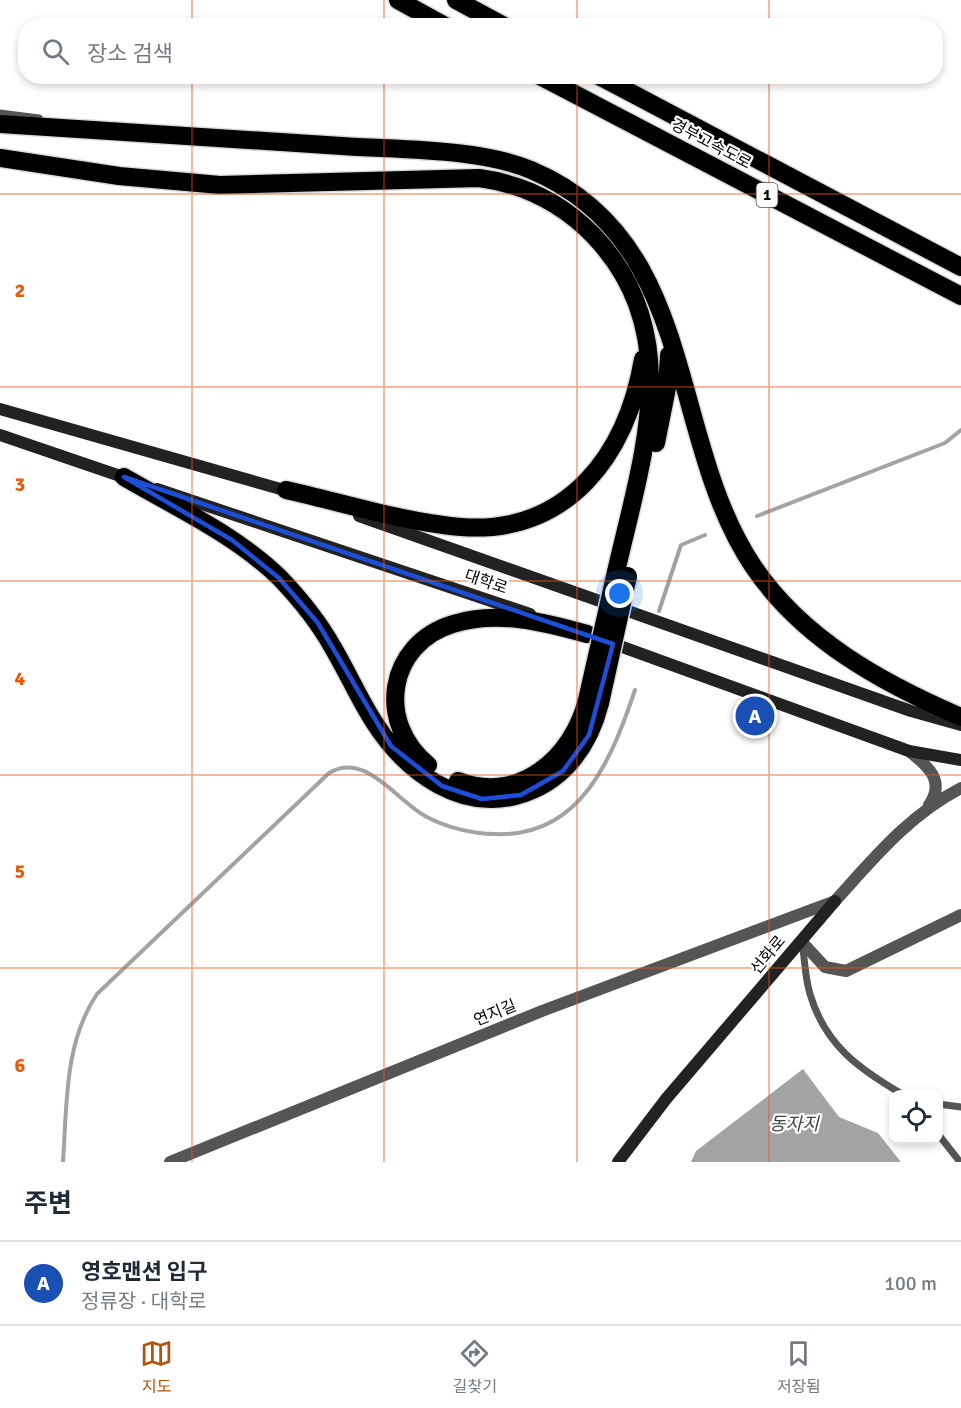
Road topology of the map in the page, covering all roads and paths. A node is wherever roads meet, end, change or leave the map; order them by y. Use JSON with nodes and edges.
{"nodes":[{"id":1,"x":398,"y":0,"type":"edge"},
{"id":2,"x":456,"y":0,"type":"edge"},
{"id":3,"x":431,"y":18,"type":"edge"},
{"id":4,"x":489,"y":18,"type":"edge"},
{"id":5,"x":555,"y":84,"type":"edge"},
{"id":6,"x":614,"y":84,"type":"edge"},
{"id":7,"x":0,"y":113,"type":"edge"},
{"id":8,"x":0,"y":124,"type":"edge"},
{"id":9,"x":142,"y":134,"type":"junction"},
{"id":10,"x":0,"y":158,"type":"edge"},
{"id":11,"x":961,"y":267,"type":"edge"},
{"id":12,"x":961,"y":296,"type":"edge"},
{"id":13,"x":644,"y":324,"type":"junction"},
{"id":14,"x":664,"y":324,"type":"junction"},
{"id":15,"x":0,"y":409,"type":"edge"},
{"id":16,"x":0,"y":435,"type":"edge"},
{"id":17,"x":124,"y":477,"type":"junction"},
{"id":18,"x":286,"y":490,"type":"junction"},
{"id":19,"x":622,"y":574,"type":"junction"},
{"id":20,"x":587,"y":634,"type":"junction"},
{"id":21,"x":594,"y":701,"type":"junction"},
{"id":22,"x":961,"y":717,"type":"edge"},
{"id":23,"x":961,"y":725,"type":"edge"},
{"id":24,"x":909,"y":751,"type":"junction"},
{"id":25,"x":961,"y":760,"type":"edge"},
{"id":26,"x":961,"y":788,"type":"edge"},
{"id":27,"x":926,"y":809,"type":"junction"},
{"id":28,"x":835,"y":901,"type":"junction"},
{"id":29,"x":961,"y":915,"type":"edge"},
{"id":30,"x":801,"y":941,"type":"junction"},
{"id":31,"x":894,"y":1090,"type":"edge"},
{"id":32,"x":943,"y":1105,"type":"edge"},
{"id":33,"x":961,"y":1107,"type":"edge"},
{"id":34,"x":943,"y":1139,"type":"edge"},
{"id":35,"x":170,"y":1162,"type":"edge"},
{"id":36,"x":618,"y":1162,"type":"edge"},
{"id":37,"x":960,"y":1162,"type":"edge"}],
"edges":[{"from":1,"to":3,"type":"highway"},
{"from":2,"to":4,"type":"highway"},
{"from":5,"to":12,"type":"highway","name":"경부고속도로","number":"1"},
{"from":6,"to":11,"type":"highway","name":"경부고속도로","number":"1"},
{"from":7,"to":9,"type":"lane"},
{"from":8,"to":9,"type":"highway"},
{"from":9,"to":14,"type":"highway"},
{"from":10,"to":13,"type":"highway"},
{"from":13,"to":18,"type":"highway"},
{"from":13,"to":19,"type":"highway"},
{"from":14,"to":19,"type":"highway"},
{"from":14,"to":22,"type":"highway"},
{"from":15,"to":18,"type":"main road"},
{"from":16,"to":17,"type":"main road","name":"대학로"},
{"from":17,"to":20,"type":"main road","name":"대학로"},
{"from":17,"to":21,"type":"highway"},
{"from":18,"to":23,"type":"main road"},
{"from":19,"to":21,"type":"highway","bridge":true},
{"from":20,"to":21,"type":"highway"},
{"from":20,"to":24,"type":"main road","name":"대학로"},
{"from":24,"to":25,"type":"main road","name":"대학로"},
{"from":24,"to":27,"type":"street"},
{"from":26,"to":27,"type":"street","name":"선화로"},
{"from":27,"to":28,"type":"street","name":"선화로"},
{"from":28,"to":30,"type":"main road","name":"선화로"},
{"from":28,"to":35,"type":"street","name":"연지길"},
{"from":29,"to":30,"type":"street"},
{"from":30,"to":31,"type":"lane"},
{"from":30,"to":36,"type":"main road","name":"선화로"},
{"from":32,"to":33,"type":"lane"},
{"from":34,"to":37,"type":"lane"}]}
